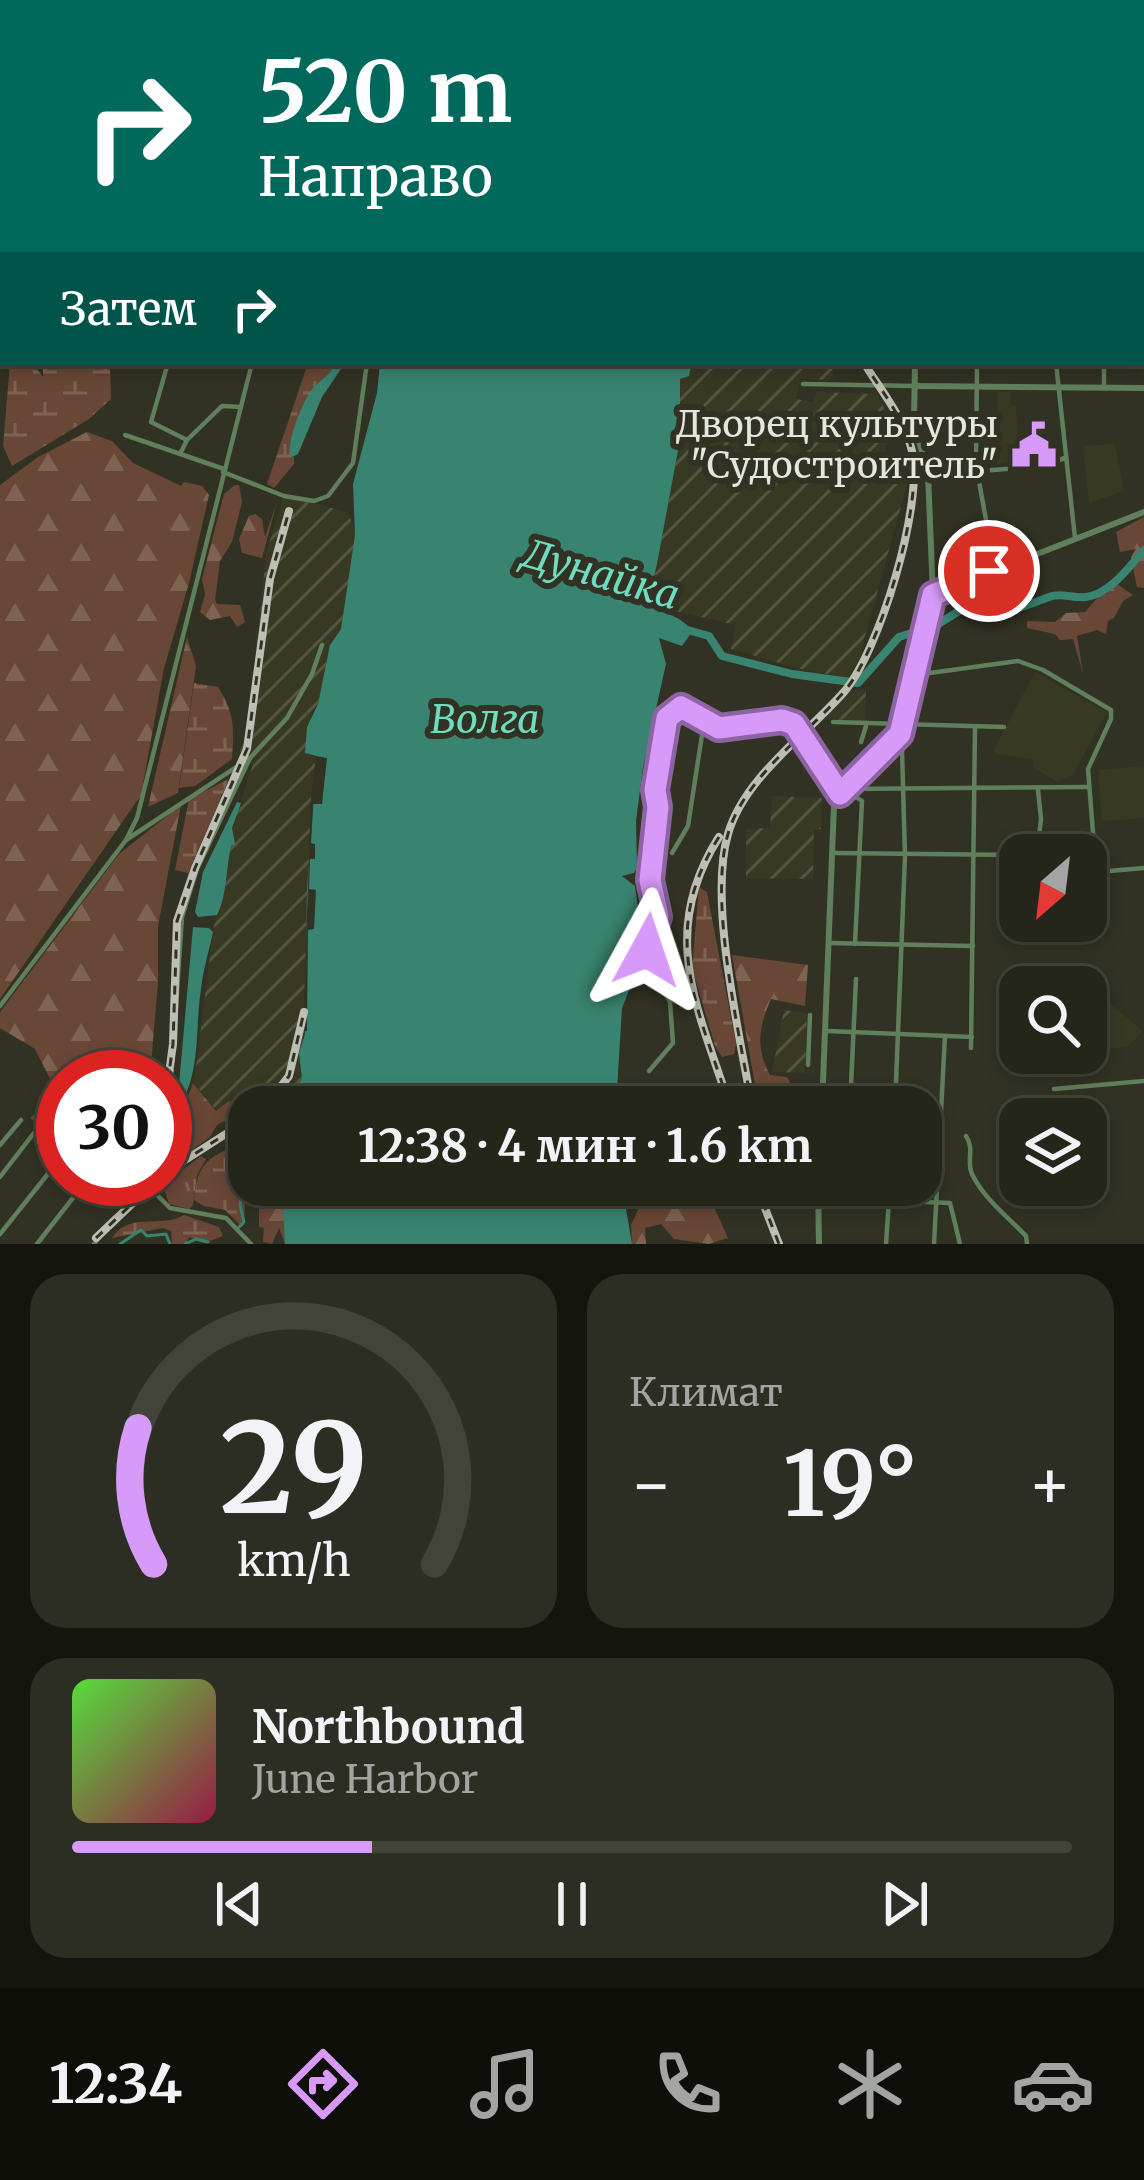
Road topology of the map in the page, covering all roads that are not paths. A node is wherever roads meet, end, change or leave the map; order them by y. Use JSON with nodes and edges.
{"nodes":[{"id":1,"x":167,"y":366,"type":"edge"},
{"id":2,"x":251,"y":366,"type":"edge"},
{"id":3,"x":367,"y":366,"type":"edge"},
{"id":4,"x":915,"y":366,"type":"edge"},
{"id":5,"x":977,"y":366,"type":"edge"},
{"id":6,"x":1056,"y":366,"type":"edge"},
{"id":7,"x":1104,"y":366,"type":"edge"},
{"id":8,"x":803,"y":384,"type":"dead end"},
{"id":9,"x":915,"y":386,"type":"junction"},
{"id":10,"x":1059,"y":387,"type":"junction"},
{"id":11,"x":1104,"y":387,"type":"junction"},
{"id":12,"x":977,"y":388,"type":"junction"},
{"id":13,"x":1144,"y":388,"type":"edge"},
{"id":14,"x":242,"y":407,"type":"junction"},
{"id":15,"x":124,"y":434,"type":"dead end"},
{"id":16,"x":187,"y":440,"type":"junction"},
{"id":17,"x":180,"y":454,"type":"junction"},
{"id":18,"x":926,"y":457,"type":"junction"},
{"id":19,"x":1065,"y":458,"type":"junction"},
{"id":20,"x":223,"y":471,"type":"junction"},
{"id":21,"x":977,"y":471,"type":"junction"},
{"id":22,"x":1144,"y":512,"type":"edge"},
{"id":23,"x":1075,"y":538,"type":"junction"},
{"id":24,"x":995,"y":569,"type":"junction"},
{"id":25,"x":933,"y":595,"type":"junction"},
{"id":26,"x":322,"y":645,"type":"dead end"},
{"id":27,"x":914,"y":675,"type":"junction"},
{"id":28,"x":833,"y":722,"type":"dead end"},
{"id":29,"x":866,"y":724,"type":"junction"},
{"id":30,"x":903,"y":725,"type":"junction"},
{"id":31,"x":712,"y":726,"type":"junction"},
{"id":32,"x":975,"y":726,"type":"junction"},
{"id":33,"x":1004,"y":728,"type":"dead end"},
{"id":34,"x":895,"y":741,"type":"junction"},
{"id":35,"x":860,"y":742,"type":"dead end"},
{"id":36,"x":250,"y":758,"type":"junction"},
{"id":37,"x":1088,"y":787,"type":"junction"},
{"id":38,"x":976,"y":788,"type":"junction"},
{"id":39,"x":904,"y":790,"type":"junction"},
{"id":40,"x":1039,"y":790,"type":"junction"},
{"id":41,"x":842,"y":792,"type":"junction"},
{"id":42,"x":1041,"y":834,"type":"edge"},
{"id":43,"x":1092,"y":834,"type":"edge"},
{"id":44,"x":125,"y":840,"type":"junction"},
{"id":45,"x":672,"y":853,"type":"dead end"},
{"id":46,"x":832,"y":853,"type":"junction"},
{"id":47,"x":860,"y":853,"type":"junction"},
{"id":48,"x":976,"y":854,"type":"junction"},
{"id":49,"x":999,"y":855,"type":"edge"},
{"id":50,"x":904,"y":856,"type":"junction"},
{"id":51,"x":1144,"y":868,"type":"edge"},
{"id":52,"x":1107,"y":871,"type":"edge"},
{"id":53,"x":829,"y":943,"type":"junction"},
{"id":54,"x":855,"y":944,"type":"junction"},
{"id":55,"x":903,"y":944,"type":"junction"},
{"id":56,"x":974,"y":946,"type":"junction"},
{"id":57,"x":856,"y":980,"type":"dead end"},
{"id":58,"x":0,"y":1006,"type":"edge"},
{"id":59,"x":810,"y":1015,"type":"dead end"},
{"id":60,"x":809,"y":1028,"type":"junction"},
{"id":61,"x":825,"y":1030,"type":"junction"},
{"id":62,"x":853,"y":1032,"type":"junction"},
{"id":63,"x":898,"y":1033,"type":"junction"},
{"id":64,"x":945,"y":1036,"type":"junction"},
{"id":65,"x":972,"y":1036,"type":"junction"},
{"id":66,"x":971,"y":1048,"type":"dead end"},
{"id":67,"x":173,"y":1050,"type":"edge"},
{"id":68,"x":808,"y":1065,"type":"dead end"},
{"id":69,"x":649,"y":1071,"type":"dead end"},
{"id":70,"x":1144,"y":1081,"type":"edge"},
{"id":71,"x":823,"y":1086,"type":"edge"},
{"id":72,"x":851,"y":1086,"type":"edge"},
{"id":73,"x":897,"y":1086,"type":"edge"},
{"id":74,"x":1054,"y":1089,"type":"dead end"},
{"id":75,"x":942,"y":1090,"type":"edge"},
{"id":76,"x":20,"y":1120,"type":"dead end"},
{"id":77,"x":36,"y":1130,"type":"edge"},
{"id":78,"x":966,"y":1136,"type":"dead end"},
{"id":79,"x":0,"y":1145,"type":"edge"},
{"id":80,"x":0,"y":1177,"type":"edge"},
{"id":81,"x":36,"y":1189,"type":"edge"},
{"id":82,"x":942,"y":1204,"type":"edge"},
{"id":83,"x":67,"y":1206,"type":"edge"},
{"id":84,"x":131,"y":1206,"type":"edge"},
{"id":85,"x":168,"y":1206,"type":"edge"},
{"id":86,"x":818,"y":1206,"type":"edge"},
{"id":87,"x":890,"y":1206,"type":"edge"},
{"id":88,"x":936,"y":1206,"type":"edge"},
{"id":89,"x":0,"y":1234,"type":"edge"},
{"id":90,"x":37,"y":1244,"type":"edge"},
{"id":91,"x":94,"y":1244,"type":"edge"},
{"id":92,"x":251,"y":1244,"type":"edge"},
{"id":93,"x":819,"y":1244,"type":"edge"},
{"id":94,"x":886,"y":1244,"type":"edge"},
{"id":95,"x":934,"y":1244,"type":"edge"},
{"id":96,"x":960,"y":1244,"type":"edge"},
{"id":97,"x":1027,"y":1244,"type":"edge"}],
"edges":[{"from":1,"to":16,"type":"street"},
{"from":2,"to":14,"type":"street"},
{"from":3,"to":20,"type":"street"},
{"from":4,"to":9,"type":"street"},
{"from":5,"to":12,"type":"street"},
{"from":6,"to":10,"type":"street"},
{"from":7,"to":11,"type":"street"},
{"from":8,"to":9,"type":"street"},
{"from":9,"to":12,"type":"street"},
{"from":9,"to":18,"type":"street"},
{"from":10,"to":11,"type":"street"},
{"from":10,"to":12,"type":"street"},
{"from":10,"to":19,"type":"street"},
{"from":11,"to":13,"type":"street"},
{"from":12,"to":21,"type":"street"},
{"from":14,"to":16,"type":"street"},
{"from":14,"to":20,"type":"street"},
{"from":15,"to":17,"type":"street"},
{"from":16,"to":17,"type":"street"},
{"from":17,"to":20,"type":"street"},
{"from":18,"to":21,"type":"street"},
{"from":18,"to":25,"type":"street"},
{"from":19,"to":21,"type":"street"},
{"from":19,"to":23,"type":"street"},
{"from":20,"to":44,"type":"street"},
{"from":21,"to":24,"type":"street"},
{"from":22,"to":23,"type":"street"},
{"from":23,"to":24,"type":"street"},
{"from":24,"to":25,"type":"street"},
{"from":25,"to":27,"type":"street"},
{"from":26,"to":36,"type":"street"},
{"from":27,"to":30,"type":"street"},
{"from":27,"to":37,"type":"street"},
{"from":28,"to":29,"type":"street"},
{"from":29,"to":30,"type":"street"},
{"from":29,"to":35,"type":"street"},
{"from":30,"to":32,"type":"street"},
{"from":30,"to":34,"type":"street"},
{"from":31,"to":41,"type":"street"},
{"from":31,"to":45,"type":"street"},
{"from":31,"to":69,"type":"street"},
{"from":32,"to":33,"type":"street"},
{"from":32,"to":38,"type":"street"},
{"from":34,"to":39,"type":"street"},
{"from":34,"to":41,"type":"street"},
{"from":36,"to":44,"type":"street"},
{"from":36,"to":67,"type":"street"},
{"from":37,"to":40,"type":"street"},
{"from":37,"to":43,"type":"street"},
{"from":38,"to":39,"type":"street"},
{"from":38,"to":40,"type":"street"},
{"from":38,"to":48,"type":"street"},
{"from":39,"to":41,"type":"street"},
{"from":39,"to":50,"type":"street"},
{"from":40,"to":42,"type":"street"},
{"from":41,"to":46,"type":"street"},
{"from":41,"to":47,"type":"street"},
{"from":44,"to":58,"type":"street"},
{"from":46,"to":47,"type":"street"},
{"from":46,"to":53,"type":"street"},
{"from":47,"to":50,"type":"street"},
{"from":47,"to":54,"type":"street"},
{"from":48,"to":49,"type":"street"},
{"from":48,"to":50,"type":"street"},
{"from":48,"to":56,"type":"street"},
{"from":50,"to":55,"type":"street"},
{"from":51,"to":52,"type":"street"},
{"from":53,"to":54,"type":"street"},
{"from":53,"to":61,"type":"street"},
{"from":54,"to":55,"type":"street"},
{"from":55,"to":56,"type":"street"},
{"from":55,"to":63,"type":"street"},
{"from":56,"to":65,"type":"street"},
{"from":57,"to":62,"type":"street"},
{"from":59,"to":60,"type":"street"},
{"from":60,"to":61,"type":"street"},
{"from":60,"to":68,"type":"street"},
{"from":61,"to":62,"type":"street"},
{"from":61,"to":71,"type":"street"},
{"from":62,"to":63,"type":"street"},
{"from":62,"to":72,"type":"street"},
{"from":63,"to":64,"type":"street"},
{"from":63,"to":73,"type":"street"},
{"from":64,"to":65,"type":"street"},
{"from":64,"to":75,"type":"street"},
{"from":65,"to":66,"type":"street"},
{"from":70,"to":74,"type":"street"},
{"from":76,"to":79,"type":"street"},
{"from":77,"to":80,"type":"street"},
{"from":78,"to":97,"type":"street"},
{"from":81,"to":89,"type":"street"},
{"from":82,"to":96,"type":"street"},
{"from":83,"to":90,"type":"street"},
{"from":84,"to":91,"type":"street"},
{"from":85,"to":92,"type":"street"},
{"from":86,"to":93,"type":"street"},
{"from":87,"to":94,"type":"street"},
{"from":88,"to":95,"type":"street"}]}
